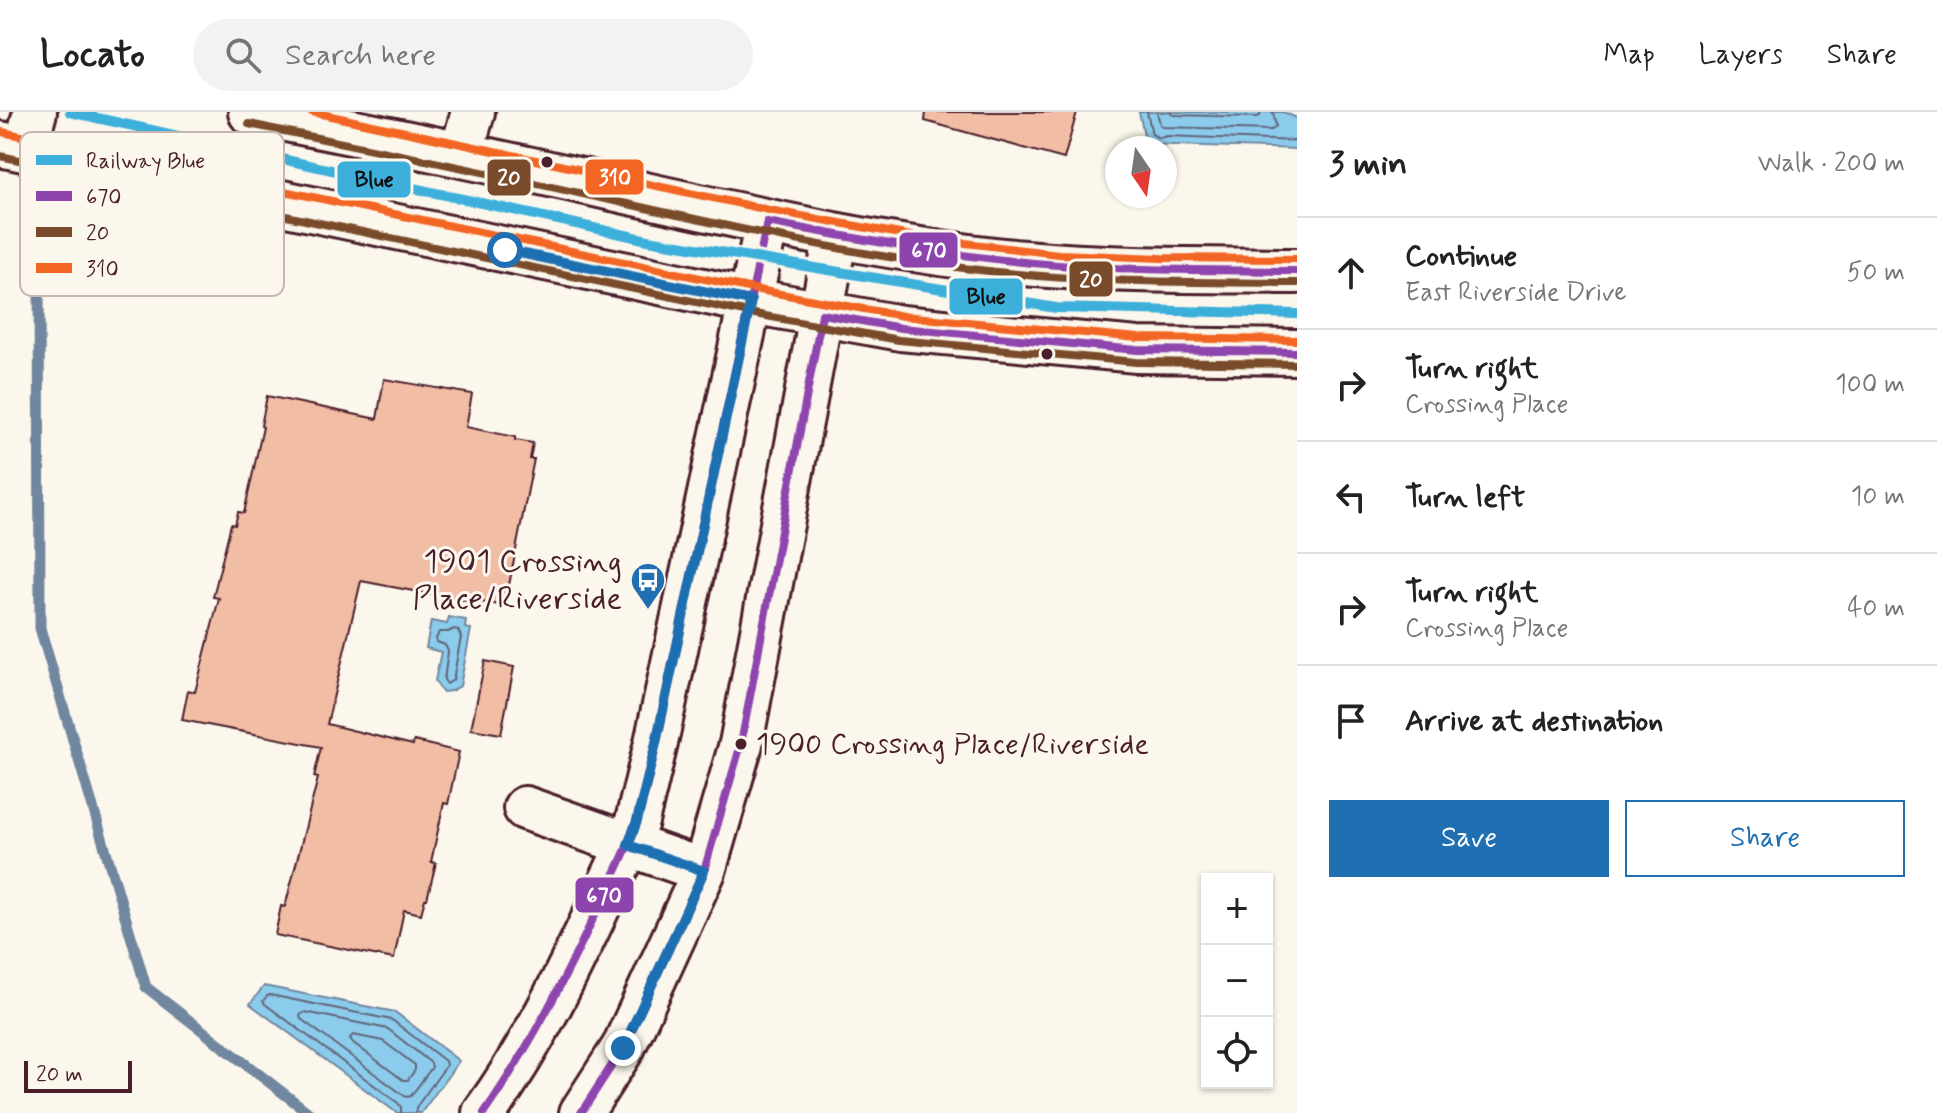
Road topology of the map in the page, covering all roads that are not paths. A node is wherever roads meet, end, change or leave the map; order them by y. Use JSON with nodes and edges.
{"nodes":[{"id":1,"x":251,"y":112,"type":"edge"},
{"id":2,"x":473,"y":112,"type":"edge"},
{"id":3,"x":461,"y":154,"type":"junction"},
{"id":4,"x":284,"y":195,"type":"edge"},
{"id":5,"x":767,"y":222,"type":"junction"},
{"id":6,"x":836,"y":235,"type":"junction"},
{"id":7,"x":1297,"y":271,"type":"edge"},
{"id":8,"x":751,"y":301,"type":"junction"},
{"id":9,"x":822,"y":314,"type":"junction"},
{"id":10,"x":1297,"y":352,"type":"edge"},
{"id":11,"x":525,"y":808,"type":"dead end"},
{"id":12,"x":628,"y":845,"type":"junction"},
{"id":13,"x":704,"y":871,"type":"junction"},
{"id":14,"x":484,"y":1113,"type":"edge"},
{"id":15,"x":581,"y":1113,"type":"edge"}],
"edges":[{"from":1,"to":3,"type":"main road"},
{"from":2,"to":3,"type":"street"},
{"from":3,"to":5,"type":"main road"},
{"from":4,"to":8,"type":"main road"},
{"from":5,"to":6,"type":"main road"},
{"from":5,"to":8,"type":"street"},
{"from":6,"to":7,"type":"main road"},
{"from":6,"to":9,"type":"street"},
{"from":8,"to":9,"type":"main road"},
{"from":8,"to":12,"type":"street"},
{"from":9,"to":10,"type":"main road"},
{"from":9,"to":13,"type":"street"},
{"from":11,"to":12,"type":"street"},
{"from":12,"to":13,"type":"street"},
{"from":12,"to":14,"type":"street"},
{"from":13,"to":15,"type":"street"}]}
